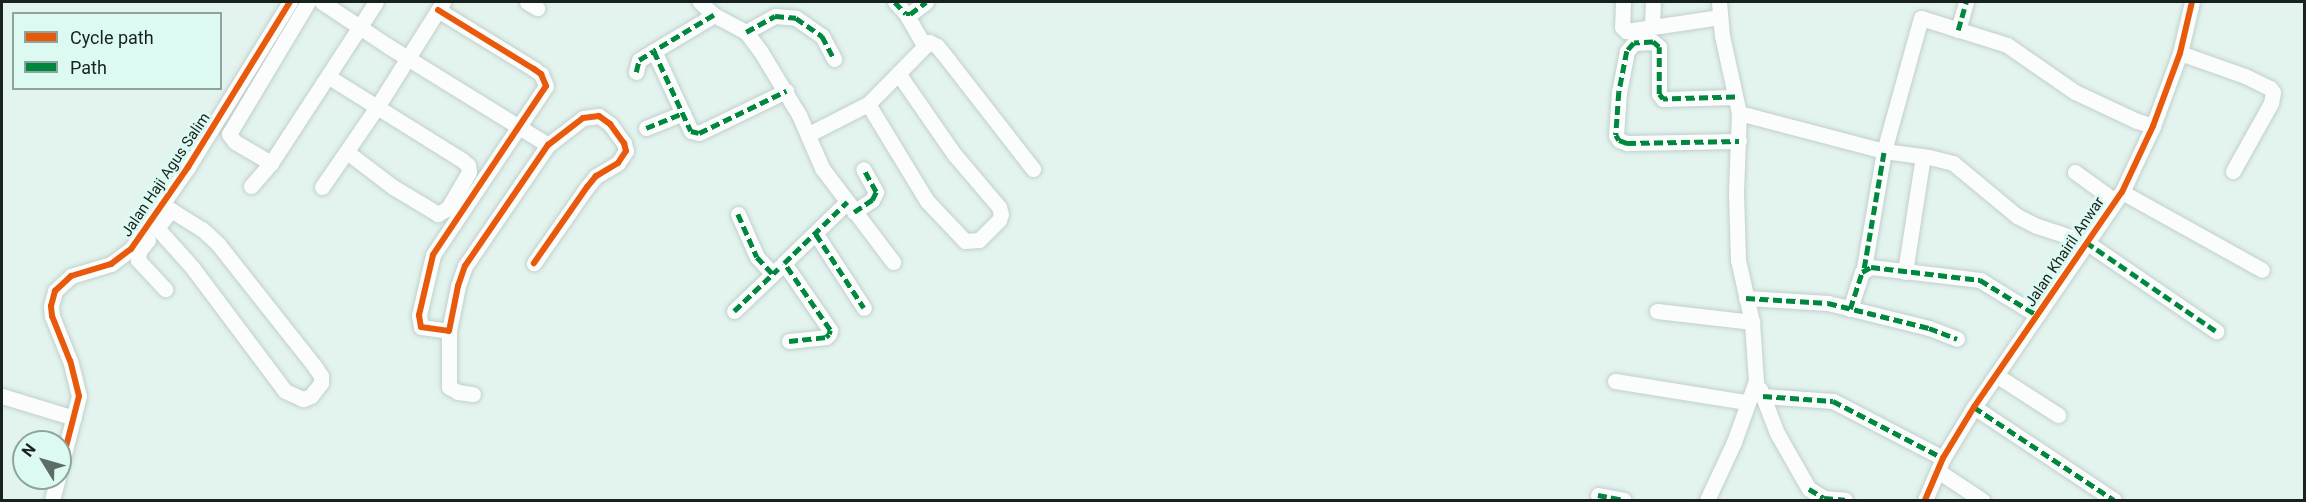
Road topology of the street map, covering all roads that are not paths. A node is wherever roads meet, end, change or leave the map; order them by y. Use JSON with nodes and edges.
{"nodes":[{"id":1,"x":290,"y":2,"type":"edge"},
{"id":2,"x":308,"y":2,"type":"edge"},
{"id":3,"x":322,"y":2,"type":"edge"},
{"id":4,"x":376,"y":2,"type":"edge"},
{"id":5,"x":700,"y":2,"type":"edge"},
{"id":6,"x":895,"y":2,"type":"edge"},
{"id":7,"x":926,"y":2,"type":"edge"},
{"id":8,"x":1623,"y":2,"type":"edge"},
{"id":9,"x":1653,"y":2,"type":"edge"},
{"id":10,"x":1719,"y":2,"type":"edge"},
{"id":11,"x":1966,"y":2,"type":"edge"},
{"id":12,"x":2192,"y":2,"type":"edge"},
{"id":13,"x":441,"y":6,"type":"edge"},
{"id":14,"x":906,"y":14,"type":"junction"},
{"id":15,"x":714,"y":15,"type":"junction"},
{"id":16,"x":1720,"y":17,"type":"junction"},
{"id":17,"x":1652,"y":27,"type":"junction"},
{"id":18,"x":359,"y":28,"type":"junction"},
{"id":19,"x":1958,"y":30,"type":"junction"},
{"id":20,"x":746,"y":32,"type":"junction"},
{"id":21,"x":924,"y":45,"type":"junction"},
{"id":22,"x":654,"y":51,"type":"junction"},
{"id":23,"x":2180,"y":53,"type":"junction"},
{"id":24,"x":409,"y":58,"type":"junction"},
{"id":25,"x":834,"y":59,"type":"dead end"},
{"id":26,"x":636,"y":72,"type":"dead end"},
{"id":27,"x":898,"y":73,"type":"junction"},
{"id":28,"x":329,"y":77,"type":"junction"},
{"id":29,"x":786,"y":91,"type":"junction"},
{"id":30,"x":1735,"y":97,"type":"junction"},
{"id":31,"x":868,"y":104,"type":"junction"},
{"id":32,"x":377,"y":107,"type":"junction"},
{"id":33,"x":683,"y":113,"type":"junction"},
{"id":34,"x":1739,"y":113,"type":"junction"},
{"id":35,"x":2153,"y":126,"type":"junction"},
{"id":36,"x":519,"y":127,"type":"junction"},
{"id":37,"x":646,"y":128,"type":"dead end"},
{"id":38,"x":809,"y":134,"type":"junction"},
{"id":39,"x":1739,"y":141,"type":"junction"},
{"id":40,"x":549,"y":145,"type":"junction"},
{"id":41,"x":1884,"y":151,"type":"junction"},
{"id":42,"x":347,"y":152,"type":"junction"},
{"id":43,"x":1923,"y":156,"type":"junction"},
{"id":44,"x":270,"y":163,"type":"junction"},
{"id":45,"x":862,"y":169,"type":"dead end"},
{"id":46,"x":1033,"y":169,"type":"dead end"},
{"id":47,"x":2233,"y":171,"type":"dead end"},
{"id":48,"x":2074,"y":172,"type":"dead end"},
{"id":49,"x":251,"y":186,"type":"dead end"},
{"id":50,"x":322,"y":187,"type":"dead end"},
{"id":51,"x":2118,"y":196,"type":"junction"},
{"id":52,"x":850,"y":207,"type":"junction"},
{"id":53,"x":166,"y":208,"type":"junction"},
{"id":54,"x":738,"y":214,"type":"dead end"},
{"id":55,"x":157,"y":228,"type":"junction"},
{"id":56,"x":816,"y":234,"type":"junction"},
{"id":57,"x":2086,"y":242,"type":"junction"},
{"id":58,"x":534,"y":262,"type":"dead end"},
{"id":59,"x":893,"y":262,"type":"dead end"},
{"id":60,"x":784,"y":263,"type":"junction"},
{"id":61,"x":1864,"y":268,"type":"junction"},
{"id":62,"x":2262,"y":270,"type":"dead end"},
{"id":63,"x":1905,"y":272,"type":"junction"},
{"id":64,"x":773,"y":274,"type":"junction"},
{"id":65,"x":165,"y":289,"type":"dead end"},
{"id":66,"x":1746,"y":298,"type":"junction"},
{"id":67,"x":864,"y":308,"type":"dead end"},
{"id":68,"x":1850,"y":309,"type":"junction"},
{"id":69,"x":734,"y":311,"type":"dead end"},
{"id":70,"x":1657,"y":311,"type":"dead end"},
{"id":71,"x":2037,"y":315,"type":"junction"},
{"id":72,"x":1752,"y":322,"type":"junction"},
{"id":73,"x":449,"y":331,"type":"junction"},
{"id":74,"x":2216,"y":331,"type":"dead end"},
{"id":75,"x":1957,"y":339,"type":"dead end"},
{"id":76,"x":789,"y":341,"type":"dead end"},
{"id":77,"x":1996,"y":375,"type":"junction"},
{"id":78,"x":1615,"y":381,"type":"dead end"},
{"id":79,"x":1756,"y":381,"type":"junction"},
{"id":80,"x":473,"y":394,"type":"dead end"},
{"id":81,"x":2,"y":396,"type":"edge"},
{"id":82,"x":1763,"y":396,"type":"junction"},
{"id":83,"x":1746,"y":402,"type":"junction"},
{"id":84,"x":1974,"y":407,"type":"junction"},
{"id":85,"x":2058,"y":415,"type":"dead end"},
{"id":86,"x":74,"y":418,"type":"junction"},
{"id":87,"x":71,"y":430,"type":"edge"},
{"id":88,"x":1940,"y":464,"type":"junction"},
{"id":89,"x":1598,"y":495,"type":"dead end"},
{"id":90,"x":1805,"y":495,"type":"edge"},
{"id":91,"x":1624,"y":501,"type":"edge"},
{"id":92,"x":1707,"y":501,"type":"edge"},
{"id":93,"x":1845,"y":501,"type":"edge"},
{"id":94,"x":1925,"y":501,"type":"edge"},
{"id":95,"x":1982,"y":501,"type":"edge"},
{"id":96,"x":2114,"y":501,"type":"edge"}],
"edges":[{"from":1,"to":53,"type":"street","name":"Jalan Haji Agus Salim"},
{"from":2,"to":44,"type":"street"},
{"from":3,"to":18,"type":"street"},
{"from":4,"to":18,"type":"street"},
{"from":5,"to":15,"type":"street"},
{"from":6,"to":14,"type":"street"},
{"from":7,"to":14,"type":"street"},
{"from":8,"to":17,"type":"street"},
{"from":9,"to":17,"type":"street"},
{"from":10,"to":16,"type":"street"},
{"from":11,"to":19,"type":"street"},
{"from":12,"to":23,"type":"street","name":"Jalan Khairil Anwar"},
{"from":13,"to":24,"type":"street"},
{"from":13,"to":36,"type":"street"},
{"from":14,"to":21,"type":"street"},
{"from":15,"to":20,"type":"street"},
{"from":15,"to":22,"type":"street"},
{"from":16,"to":17,"type":"street"},
{"from":16,"to":30,"type":"street"},
{"from":18,"to":24,"type":"street"},
{"from":18,"to":28,"type":"street"},
{"from":19,"to":35,"type":"street"},
{"from":19,"to":41,"type":"street"},
{"from":20,"to":25,"type":"street"},
{"from":20,"to":29,"type":"street"},
{"from":21,"to":27,"type":"street"},
{"from":21,"to":46,"type":"street"},
{"from":22,"to":26,"type":"street"},
{"from":22,"to":33,"type":"street"},
{"from":23,"to":35,"type":"street","name":"Jalan Khairil Anwar"},
{"from":23,"to":47,"type":"street"},
{"from":24,"to":32,"type":"street"},
{"from":24,"to":36,"type":"street"},
{"from":27,"to":31,"type":"street"},
{"from":27,"to":31,"type":"street"},
{"from":28,"to":32,"type":"street"},
{"from":28,"to":44,"type":"street"},
{"from":29,"to":33,"type":"street"},
{"from":29,"to":38,"type":"street"},
{"from":30,"to":34,"type":"street"},
{"from":30,"to":39,"type":"street"},
{"from":31,"to":38,"type":"street"},
{"from":32,"to":42,"type":"street"},
{"from":32,"to":42,"type":"street"},
{"from":33,"to":37,"type":"street"},
{"from":34,"to":39,"type":"street"},
{"from":34,"to":41,"type":"street"},
{"from":35,"to":51,"type":"street","name":"Jalan Khairil Anwar"},
{"from":36,"to":40,"type":"street"},
{"from":36,"to":73,"type":"street"},
{"from":38,"to":52,"type":"street"},
{"from":39,"to":66,"type":"street"},
{"from":40,"to":58,"type":"street"},
{"from":40,"to":73,"type":"street"},
{"from":41,"to":43,"type":"street"},
{"from":41,"to":61,"type":"street"},
{"from":42,"to":50,"type":"street"},
{"from":43,"to":57,"type":"street"},
{"from":43,"to":63,"type":"street"},
{"from":44,"to":49,"type":"street"},
{"from":45,"to":52,"type":"street"},
{"from":48,"to":51,"type":"street"},
{"from":51,"to":57,"type":"street","name":"Jalan Khairil Anwar"},
{"from":51,"to":62,"type":"street"},
{"from":52,"to":56,"type":"street"},
{"from":52,"to":59,"type":"street"},
{"from":53,"to":55,"type":"street"},
{"from":53,"to":55,"type":"street"},
{"from":53,"to":86,"type":"street","name":"Jalan Haji Agus Salim"},
{"from":54,"to":64,"type":"street"},
{"from":55,"to":65,"type":"street"},
{"from":56,"to":60,"type":"street"},
{"from":56,"to":67,"type":"street"},
{"from":57,"to":71,"type":"street","name":"Jalan Khairil Anwar"},
{"from":57,"to":74,"type":"street"},
{"from":60,"to":64,"type":"street"},
{"from":60,"to":76,"type":"street"},
{"from":61,"to":63,"type":"street"},
{"from":61,"to":68,"type":"street"},
{"from":63,"to":71,"type":"street"},
{"from":64,"to":69,"type":"street"},
{"from":66,"to":68,"type":"street"},
{"from":66,"to":72,"type":"street"},
{"from":68,"to":75,"type":"street"},
{"from":70,"to":72,"type":"street"},
{"from":71,"to":77,"type":"street","name":"Jalan Khairil Anwar"},
{"from":72,"to":79,"type":"street"},
{"from":73,"to":80,"type":"street"},
{"from":77,"to":84,"type":"street","name":"Jalan Khairil Anwar"},
{"from":77,"to":85,"type":"street"},
{"from":78,"to":83,"type":"street"},
{"from":79,"to":82,"type":"street"},
{"from":79,"to":83,"type":"street"},
{"from":81,"to":86,"type":"street"},
{"from":82,"to":88,"type":"street"},
{"from":82,"to":90,"type":"street"},
{"from":83,"to":92,"type":"street"},
{"from":84,"to":88,"type":"street","name":"Jalan Khairil Anwar"},
{"from":84,"to":96,"type":"street"},
{"from":86,"to":87,"type":"street","name":"Jalan Haji Agus Salim"},
{"from":88,"to":94,"type":"street","name":"Jalan Khairil Anwar"},
{"from":88,"to":95,"type":"street"},
{"from":89,"to":91,"type":"street"},
{"from":90,"to":93,"type":"street"}]}
